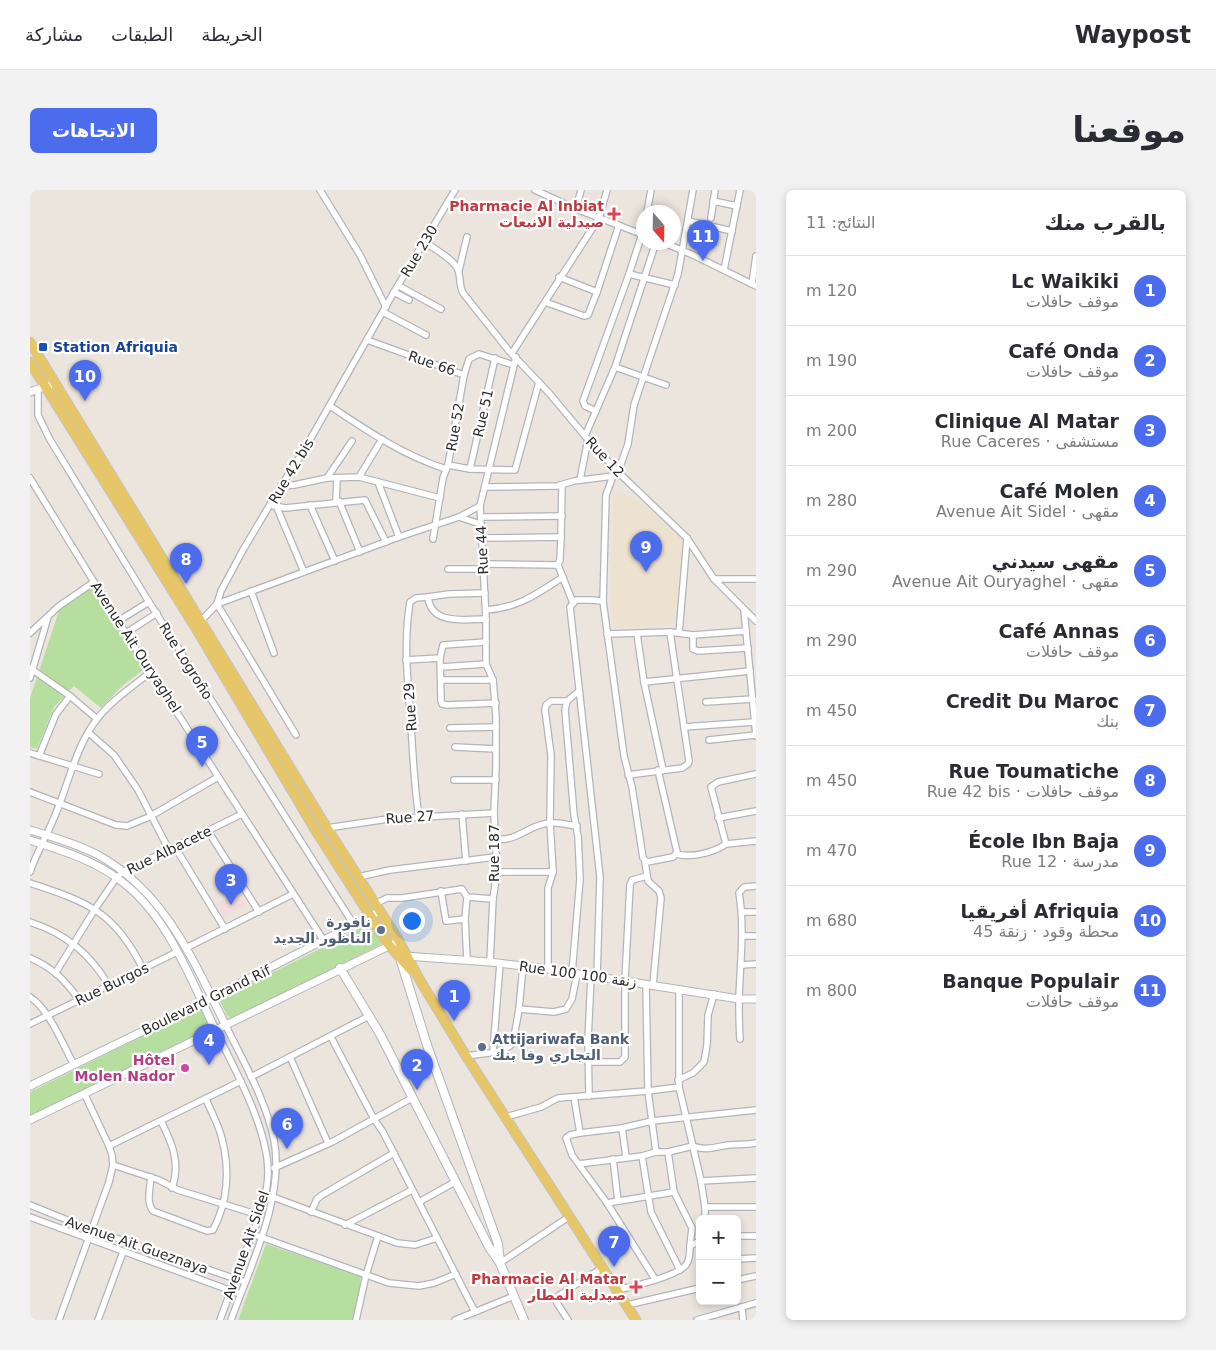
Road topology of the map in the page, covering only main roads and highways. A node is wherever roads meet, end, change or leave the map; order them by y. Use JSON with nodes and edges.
{"nodes":[{"id":1,"x":30,"y":342,"type":"edge"},
{"id":2,"x":30,"y":362,"type":"edge"},
{"id":3,"x":198,"y":623,"type":"junction"},
{"id":4,"x":403,"y":957,"type":"junction"},
{"id":5,"x":340,"y":968,"type":"road end"},
{"id":6,"x":500,"y":1263,"type":"junction"},
{"id":7,"x":524,"y":1320,"type":"edge"},
{"id":8,"x":636,"y":1320,"type":"edge"}],
"edges":[{"from":1,"to":3,"type":"main road"},
{"from":2,"to":3,"type":"main road"},
{"from":3,"to":4,"type":"main road"},
{"from":3,"to":4,"type":"main road"},
{"from":4,"to":6,"type":"main road"},
{"from":4,"to":8,"type":"main road"},
{"from":5,"to":6,"type":"main road"},
{"from":6,"to":7,"type":"main road"}]}
